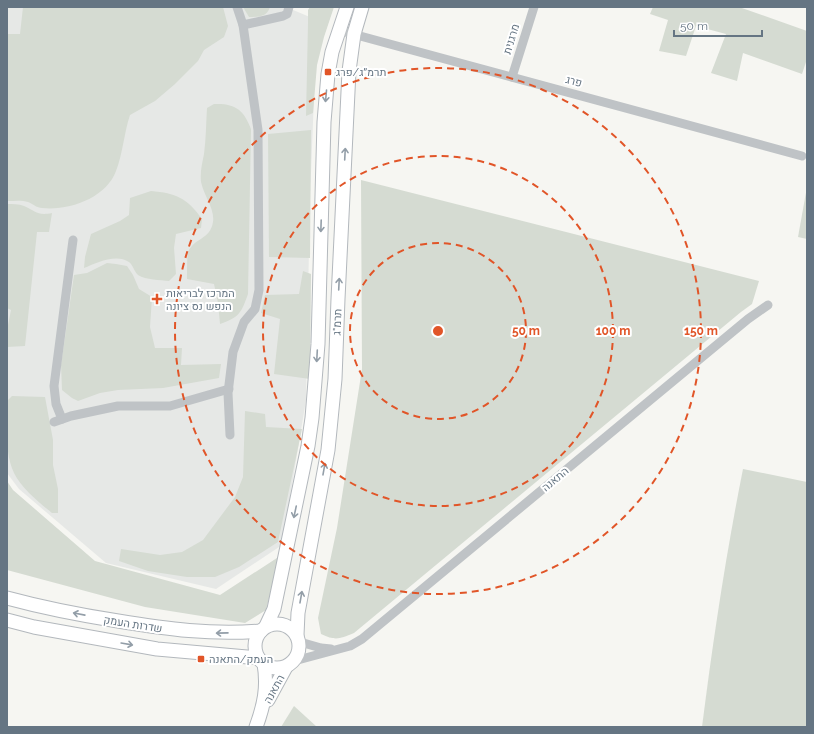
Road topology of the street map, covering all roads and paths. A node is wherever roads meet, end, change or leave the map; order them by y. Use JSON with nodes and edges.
{"nodes":[{"id":1,"x":237,"y":7,"type":"edge"},
{"id":2,"x":289,"y":7,"type":"edge"},
{"id":3,"x":347,"y":7,"type":"edge"},
{"id":4,"x":362,"y":7,"type":"edge"},
{"id":5,"x":534,"y":7,"type":"edge"},
{"id":6,"x":243,"y":25,"type":"junction"},
{"id":7,"x":338,"y":30,"type":"junction"},
{"id":8,"x":354,"y":34,"type":"junction"},
{"id":9,"x":512,"y":77,"type":"junction"},
{"id":10,"x":802,"y":156,"type":"dead end"},
{"id":11,"x":73,"y":240,"type":"dead end"},
{"id":12,"x":768,"y":305,"type":"dead end"},
{"id":13,"x":229,"y":389,"type":"junction"},
{"id":14,"x":230,"y":435,"type":"dead end"},
{"id":15,"x":7,"y":598,"type":"edge"},
{"id":16,"x":7,"y":620,"type":"edge"},
{"id":17,"x":264,"y":629,"type":"junction"},
{"id":18,"x":298,"y":639,"type":"junction"},
{"id":19,"x":341,"y":649,"type":"junction"},
{"id":20,"x":261,"y":661,"type":"junction"},
{"id":21,"x":290,"y":664,"type":"junction"},
{"id":22,"x":262,"y":711,"type":"junction"},
{"id":23,"x":256,"y":727,"type":"edge"}],
"edges":[{"from":1,"to":6,"type":"street"},
{"from":2,"to":6,"type":"street"},
{"from":3,"to":7,"type":"street","name":"תרמ\"ג"},
{"from":4,"to":8,"type":"street","name":"תרמ\"ג"},
{"from":5,"to":9,"type":"street","name":"מרגנית"},
{"from":6,"to":13,"type":"street"},
{"from":7,"to":8,"type":"street","name":"פרג"},
{"from":7,"to":17,"type":"street","name":"תרמ\"ג","one_way":true},
{"from":8,"to":9,"type":"street","name":"פרג"},
{"from":18,"to":8,"type":"street","name":"תרמ\"ג","one_way":true},
{"from":9,"to":10,"type":"street","name":"פרג"},
{"from":11,"to":13,"type":"street"},
{"from":12,"to":19,"type":"street","name":"התאנה"},
{"from":13,"to":14,"type":"street"},
{"from":17,"to":15,"type":"street","name":"שדרות העמק","one_way":true},
{"from":16,"to":20,"type":"street","name":"שדרות העמק","one_way":true},
{"from":17,"to":18,"type":"street"},
{"from":17,"to":20,"type":"street"},
{"from":18,"to":19,"type":"street","name":"התאנה"},
{"from":18,"to":21,"type":"street"},
{"from":19,"to":21,"type":"street","name":"התאנה"},
{"from":20,"to":21,"type":"street"},
{"from":20,"to":22,"type":"street","name":"התאנה"},
{"from":21,"to":22,"type":"street","name":"התאנה"},
{"from":22,"to":23,"type":"street","name":"התאנה"}]}
